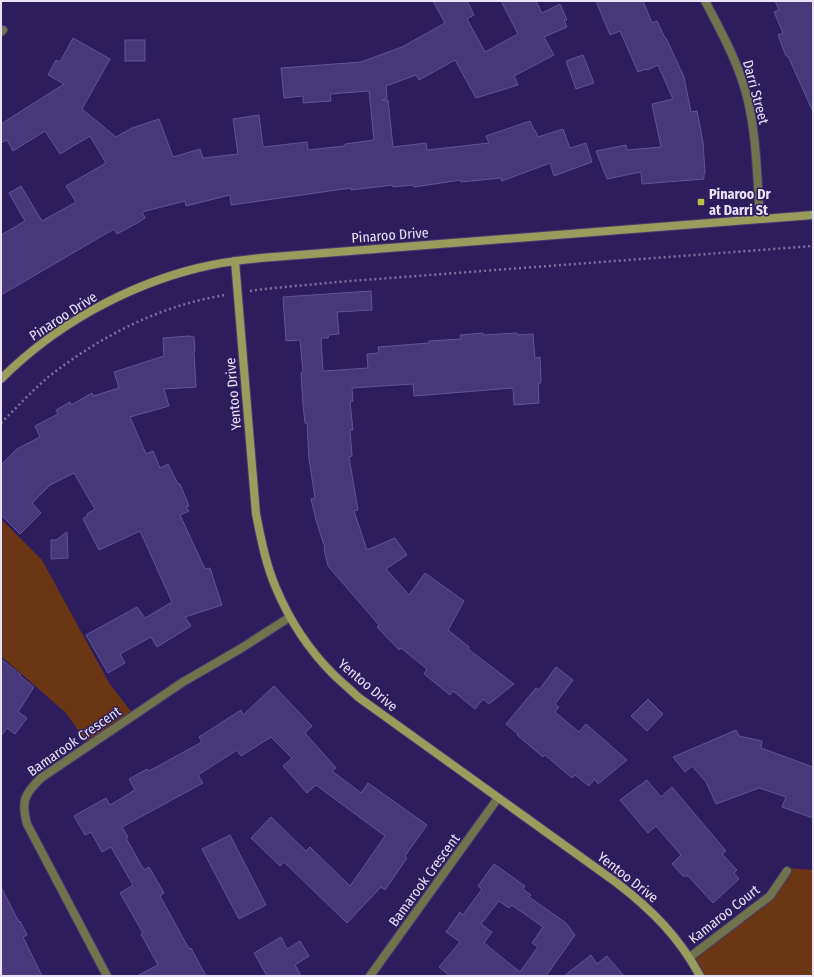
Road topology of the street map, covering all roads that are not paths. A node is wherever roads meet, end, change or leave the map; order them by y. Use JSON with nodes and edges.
{"nodes":[{"id":1,"x":705,"y":1,"type":"edge"},
{"id":2,"x":813,"y":215,"type":"edge"},
{"id":3,"x":760,"y":219,"type":"junction"},
{"id":4,"x":235,"y":261,"type":"junction"},
{"id":5,"x":1,"y":379,"type":"edge"},
{"id":6,"x":290,"y":617,"type":"junction"},
{"id":7,"x":498,"y":798,"type":"junction"},
{"id":8,"x":787,"y":871,"type":"dead end"},
{"id":9,"x":690,"y":957,"type":"junction"},
{"id":10,"x":107,"y":976,"type":"edge"},
{"id":11,"x":370,"y":976,"type":"edge"},
{"id":12,"x":700,"y":976,"type":"edge"}],
"edges":[{"from":1,"to":3,"type":"street","name":"Darri Street"},
{"from":2,"to":3,"type":"street","name":"Pinaroo Drive"},
{"from":3,"to":4,"type":"street","name":"Pinaroo Drive"},
{"from":4,"to":5,"type":"street","name":"Pinaroo Drive"},
{"from":4,"to":6,"type":"street","name":"Yentoo Drive"},
{"from":6,"to":7,"type":"street","name":"Yentoo Drive"},
{"from":6,"to":10,"type":"street","name":"Bamarook Crescent"},
{"from":7,"to":9,"type":"street","name":"Yentoo Drive"},
{"from":7,"to":11,"type":"street","name":"Bamarook Crescent"},
{"from":8,"to":9,"type":"street","name":"Kamaroo Court"},
{"from":9,"to":12,"type":"street","name":"Yentoo Drive"}]}
